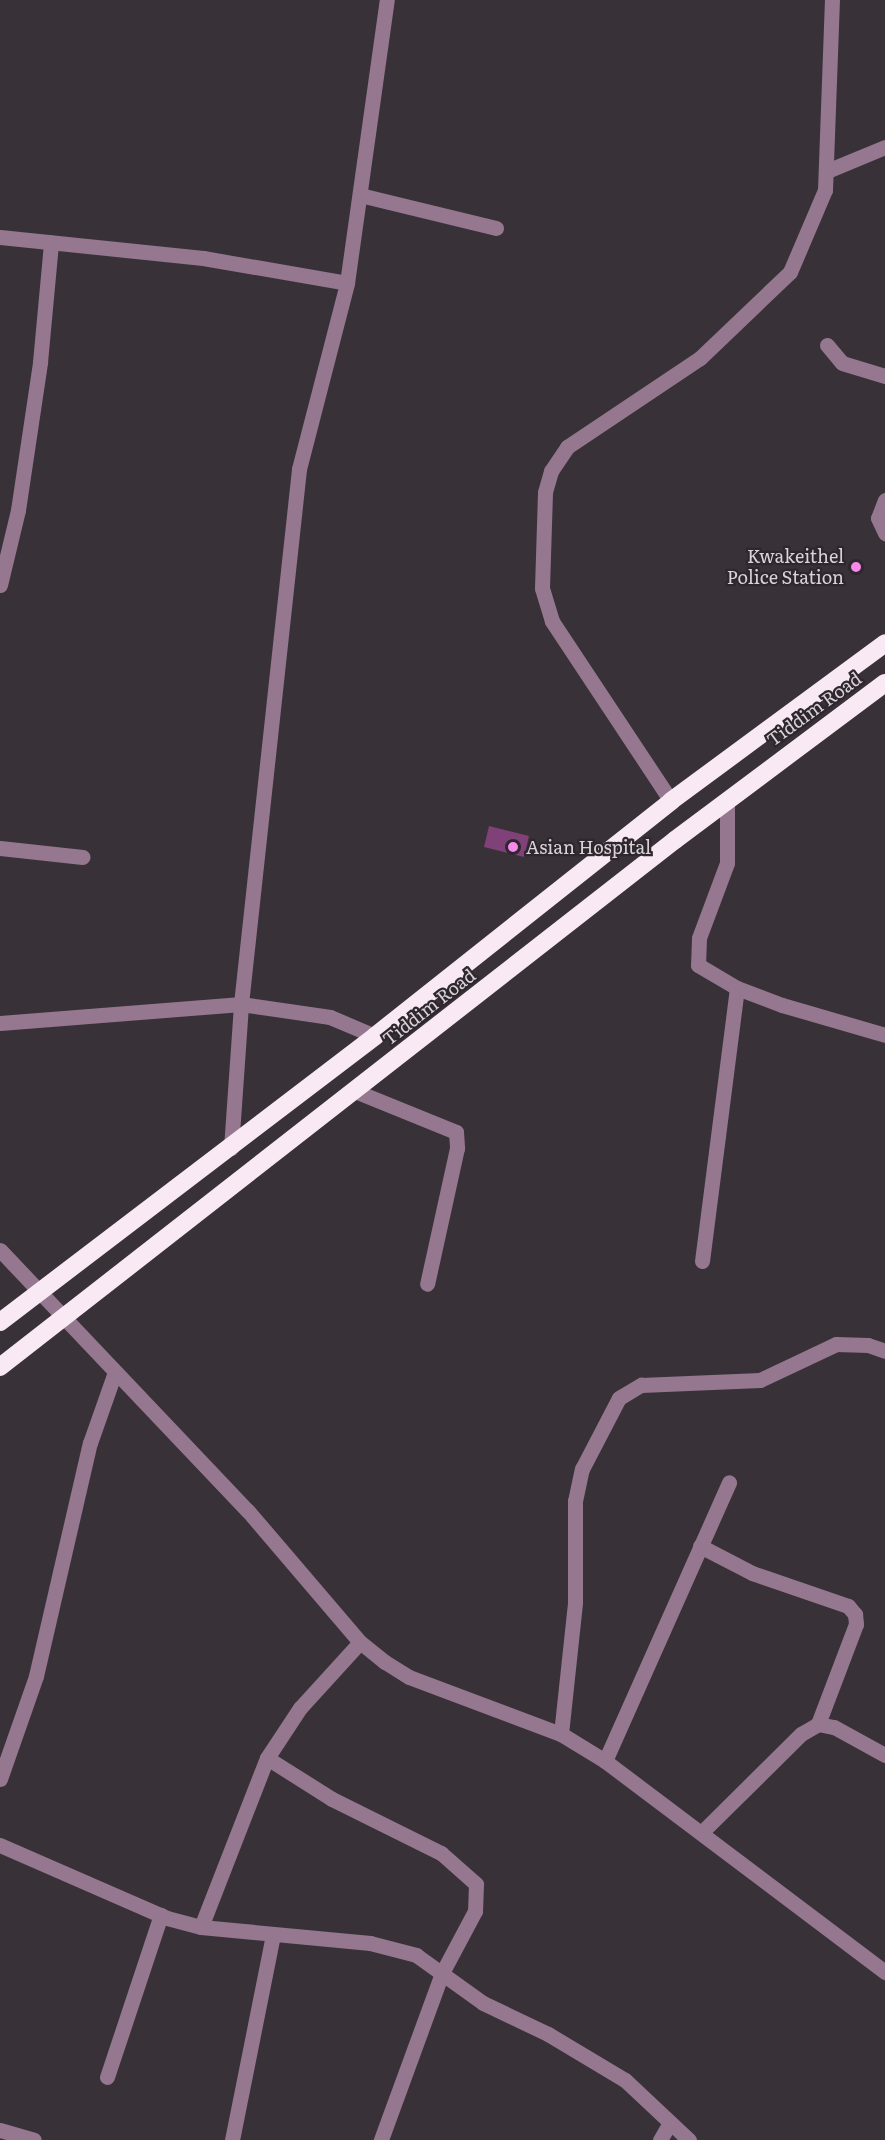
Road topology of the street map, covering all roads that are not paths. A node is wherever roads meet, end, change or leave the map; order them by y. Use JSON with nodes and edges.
{"nodes":[{"id":1,"x":387,"y":0,"type":"edge"},
{"id":2,"x":832,"y":0,"type":"edge"},
{"id":3,"x":885,"y":147,"type":"edge"},
{"id":4,"x":827,"y":171,"type":"junction"},
{"id":5,"x":360,"y":195,"type":"junction"},
{"id":6,"x":496,"y":228,"type":"dead end"},
{"id":7,"x":0,"y":237,"type":"edge"},
{"id":8,"x":51,"y":243,"type":"junction"},
{"id":9,"x":347,"y":283,"type":"junction"},
{"id":10,"x":827,"y":345,"type":"dead end"},
{"id":11,"x":885,"y":376,"type":"edge"},
{"id":12,"x":885,"y":500,"type":"edge"},
{"id":13,"x":885,"y":533,"type":"edge"},
{"id":14,"x":0,"y":585,"type":"edge"},
{"id":15,"x":885,"y":643,"type":"edge"},
{"id":16,"x":885,"y":683,"type":"edge"},
{"id":17,"x":671,"y":801,"type":"junction"},
{"id":18,"x":727,"y":801,"type":"junction"},
{"id":19,"x":0,"y":848,"type":"edge"},
{"id":20,"x":84,"y":857,"type":"dead end"},
{"id":21,"x":737,"y":988,"type":"junction"},
{"id":22,"x":241,"y":1004,"type":"junction"},
{"id":23,"x":0,"y":1023,"type":"edge"},
{"id":24,"x":885,"y":1035,"type":"edge"},
{"id":25,"x":375,"y":1036,"type":"junction"},
{"id":26,"x":355,"y":1091,"type":"junction"},
{"id":27,"x":231,"y":1148,"type":"junction"},
{"id":28,"x":0,"y":1250,"type":"edge"},
{"id":29,"x":702,"y":1261,"type":"dead end"},
{"id":30,"x":427,"y":1284,"type":"dead end"},
{"id":31,"x":38,"y":1292,"type":"junction"},
{"id":32,"x":62,"y":1318,"type":"junction"},
{"id":33,"x":0,"y":1322,"type":"edge"},
{"id":34,"x":885,"y":1351,"type":"edge"},
{"id":35,"x":0,"y":1367,"type":"edge"},
{"id":36,"x":115,"y":1372,"type":"junction"},
{"id":37,"x":729,"y":1482,"type":"dead end"},
{"id":38,"x":700,"y":1546,"type":"junction"},
{"id":39,"x":360,"y":1642,"type":"junction"},
{"id":40,"x":818,"y":1724,"type":"junction"},
{"id":41,"x":561,"y":1734,"type":"junction"},
{"id":42,"x":885,"y":1755,"type":"edge"},
{"id":43,"x":267,"y":1758,"type":"junction"},
{"id":44,"x":606,"y":1761,"type":"junction"},
{"id":45,"x":0,"y":1779,"type":"edge"},
{"id":46,"x":703,"y":1831,"type":"junction"},
{"id":47,"x":0,"y":1845,"type":"edge"},
{"id":48,"x":161,"y":1915,"type":"junction"},
{"id":49,"x":201,"y":1927,"type":"junction"},
{"id":50,"x":273,"y":1935,"type":"junction"},
{"id":51,"x":885,"y":1972,"type":"edge"},
{"id":52,"x":442,"y":1973,"type":"junction"},
{"id":53,"x":107,"y":2077,"type":"dead end"},
{"id":54,"x":670,"y":2122,"type":"junction"},
{"id":55,"x":0,"y":2130,"type":"edge"},
{"id":56,"x":34,"y":2140,"type":"edge"},
{"id":57,"x":232,"y":2140,"type":"edge"},
{"id":58,"x":381,"y":2140,"type":"edge"},
{"id":59,"x":660,"y":2140,"type":"edge"},
{"id":60,"x":689,"y":2140,"type":"edge"}],
"edges":[{"from":1,"to":5,"type":"street"},
{"from":2,"to":4,"type":"street"},
{"from":3,"to":4,"type":"street"},
{"from":4,"to":17,"type":"street"},
{"from":5,"to":6,"type":"street"},
{"from":5,"to":9,"type":"street"},
{"from":7,"to":8,"type":"street"},
{"from":8,"to":9,"type":"street"},
{"from":8,"to":14,"type":"street"},
{"from":9,"to":22,"type":"street"},
{"from":10,"to":11,"type":"street"},
{"from":12,"to":13,"type":"street"},
{"from":15,"to":17,"type":"highway","name":"Tiddim Road"},
{"from":16,"to":18,"type":"highway","name":"Tiddim Road"},
{"from":17,"to":25,"type":"highway","name":"Tiddim Road"},
{"from":18,"to":21,"type":"street"},
{"from":18,"to":26,"type":"highway","name":"Tiddim Road"},
{"from":19,"to":20,"type":"street"},
{"from":21,"to":24,"type":"street"},
{"from":21,"to":29,"type":"street"},
{"from":22,"to":23,"type":"street"},
{"from":22,"to":25,"type":"street"},
{"from":22,"to":27,"type":"street"},
{"from":25,"to":27,"type":"highway","name":"Tiddim Road"},
{"from":26,"to":30,"type":"street"},
{"from":26,"to":32,"type":"highway","name":"Tiddim Road"},
{"from":27,"to":31,"type":"highway","name":"Tiddim Road"},
{"from":28,"to":31,"type":"street"},
{"from":31,"to":32,"type":"street"},
{"from":31,"to":33,"type":"highway","name":"Tiddim Road"},
{"from":32,"to":35,"type":"highway","name":"Tiddim Road"},
{"from":32,"to":36,"type":"street"},
{"from":34,"to":41,"type":"street"},
{"from":36,"to":39,"type":"street"},
{"from":36,"to":45,"type":"street"},
{"from":37,"to":38,"type":"street"},
{"from":38,"to":40,"type":"street"},
{"from":38,"to":44,"type":"street"},
{"from":39,"to":41,"type":"street"},
{"from":39,"to":43,"type":"street"},
{"from":40,"to":42,"type":"street"},
{"from":40,"to":46,"type":"street"},
{"from":41,"to":44,"type":"street"},
{"from":43,"to":49,"type":"street"},
{"from":43,"to":52,"type":"street"},
{"from":44,"to":46,"type":"street"},
{"from":46,"to":51,"type":"street"},
{"from":47,"to":48,"type":"street"},
{"from":48,"to":49,"type":"street"},
{"from":48,"to":53,"type":"street"},
{"from":49,"to":50,"type":"street"},
{"from":50,"to":52,"type":"street"},
{"from":50,"to":57,"type":"street"},
{"from":52,"to":54,"type":"street"},
{"from":52,"to":58,"type":"street"},
{"from":54,"to":59,"type":"street"},
{"from":54,"to":60,"type":"street"},
{"from":55,"to":56,"type":"street"}]}
